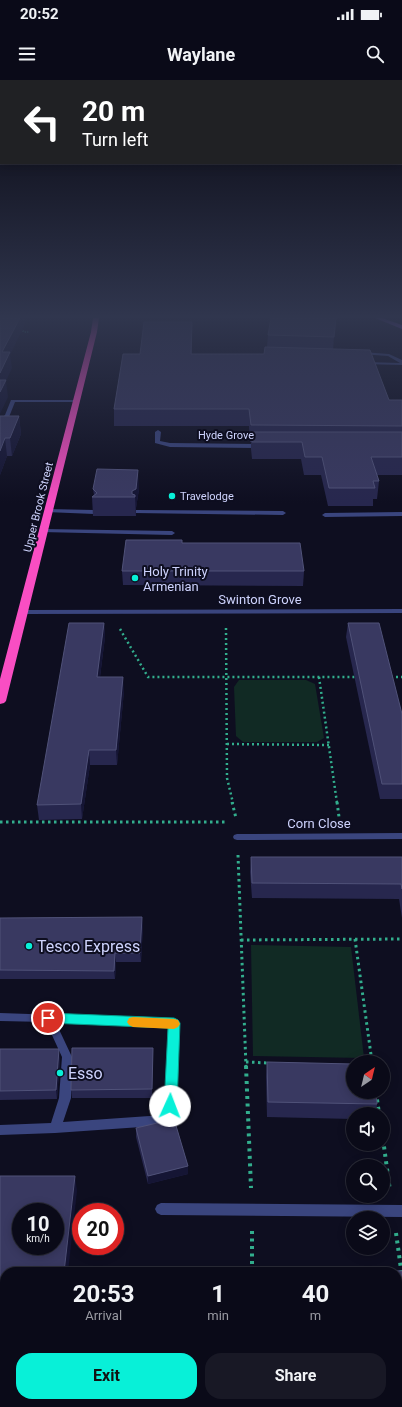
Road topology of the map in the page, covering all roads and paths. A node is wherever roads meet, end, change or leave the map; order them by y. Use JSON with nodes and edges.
{"nodes":[{"id":1,"x":81,"y":380,"type":"edge"},
{"id":2,"x":76,"y":401,"type":"junction"},
{"id":3,"x":0,"y":421,"type":"edge"},
{"id":4,"x":158,"y":432,"type":"dead end"},
{"id":5,"x":268,"y":446,"type":"edge"},
{"id":6,"x":48,"y":511,"type":"junction"},
{"id":7,"x":94,"y":512,"type":"edge"},
{"id":8,"x":136,"y":512,"type":"dead end"},
{"id":9,"x":283,"y":513,"type":"dead end"},
{"id":10,"x":402,"y":514,"type":"edge"},
{"id":11,"x":325,"y":515,"type":"dead end"},
{"id":12,"x":43,"y":531,"type":"junction"},
{"id":13,"x":172,"y":533,"type":"dead end"},
{"id":14,"x":226,"y":611,"type":"junction"},
{"id":15,"x":402,"y":611,"type":"edge"},
{"id":16,"x":22,"y":612,"type":"junction"},
{"id":17,"x":120,"y":628,"type":"dead end"},
{"id":18,"x":226,"y":677,"type":"junction"},
{"id":19,"x":319,"y":677,"type":"junction"},
{"id":20,"x":364,"y":677,"type":"edge"},
{"id":21,"x":387,"y":677,"type":"edge"},
{"id":22,"x":402,"y":677,"type":"edge"},
{"id":23,"x":0,"y":701,"type":"edge"},
{"id":24,"x":227,"y":744,"type":"junction"},
{"id":25,"x":329,"y":745,"type":"junction"},
{"id":26,"x":0,"y":822,"type":"edge"},
{"id":27,"x":237,"y":822,"type":"junction"},
{"id":28,"x":342,"y":836,"type":"junction"},
{"id":29,"x":402,"y":836,"type":"edge"},
{"id":30,"x":237,"y":837,"type":"junction"},
{"id":31,"x":355,"y":939,"type":"junction"},
{"id":32,"x":402,"y":939,"type":"edge"},
{"id":33,"x":241,"y":940,"type":"junction"},
{"id":34,"x":0,"y":1017,"type":"edge"},
{"id":35,"x":48,"y":1018,"type":"junction"},
{"id":36,"x":371,"y":1055,"type":"edge"},
{"id":37,"x":246,"y":1062,"type":"junction"},
{"id":38,"x":276,"y":1063,"type":"edge"},
{"id":39,"x":55,"y":1128,"type":"junction"},
{"id":40,"x":0,"y":1130,"type":"edge"},
{"id":41,"x":385,"y":1151,"type":"edge"},
{"id":42,"x":161,"y":1209,"type":"dead end"},
{"id":43,"x":252,"y":1210,"type":"junction"},
{"id":44,"x":397,"y":1211,"type":"edge"},
{"id":45,"x":252,"y":1267,"type":"edge"},
{"id":46,"x":401,"y":1267,"type":"edge"}],
"edges":[{"from":1,"to":2,"type":"highway","name":"Upper Brook Street"},
{"from":2,"to":3,"type":"street"},
{"from":2,"to":6,"type":"highway","name":"Upper Brook Street"},
{"from":4,"to":5,"type":"street","name":"Hyde Grove"},
{"from":6,"to":7,"type":"street"},
{"from":6,"to":12,"type":"highway","name":"Upper Brook Street"},
{"from":8,"to":9,"type":"street"},
{"from":10,"to":11,"type":"street"},
{"from":12,"to":13,"type":"street"},
{"from":12,"to":16,"type":"highway","name":"Upper Brook Street"},
{"from":14,"to":15,"type":"street","name":"Swinton Grove"},
{"from":14,"to":16,"type":"street","name":"Swinton Grove"},
{"from":14,"to":18,"type":"path"},
{"from":16,"to":23,"type":"highway","name":"Upper Brook Street"},
{"from":17,"to":18,"type":"path"},
{"from":18,"to":19,"type":"path"},
{"from":18,"to":24,"type":"path"},
{"from":19,"to":20,"type":"path"},
{"from":19,"to":25,"type":"path"},
{"from":21,"to":22,"type":"path"},
{"from":24,"to":25,"type":"path"},
{"from":24,"to":27,"type":"path"},
{"from":25,"to":28,"type":"path"},
{"from":26,"to":27,"type":"path"},
{"from":27,"to":30,"type":"path"},
{"from":28,"to":29,"type":"street","name":"Corn Close"},
{"from":28,"to":30,"type":"street","name":"Corn Close"},
{"from":30,"to":33,"type":"path"},
{"from":31,"to":32,"type":"path"},
{"from":31,"to":33,"type":"path"},
{"from":31,"to":36,"type":"path"},
{"from":33,"to":37,"type":"path"},
{"from":34,"to":35,"type":"street"},
{"from":35,"to":39,"type":"street"},
{"from":35,"to":39,"type":"street"},
{"from":37,"to":38,"type":"path"},
{"from":37,"to":43,"type":"path"},
{"from":39,"to":40,"type":"street"},
{"from":41,"to":44,"type":"path"},
{"from":42,"to":43,"type":"street"},
{"from":43,"to":44,"type":"street"},
{"from":43,"to":45,"type":"path"},
{"from":44,"to":46,"type":"path"}]}
